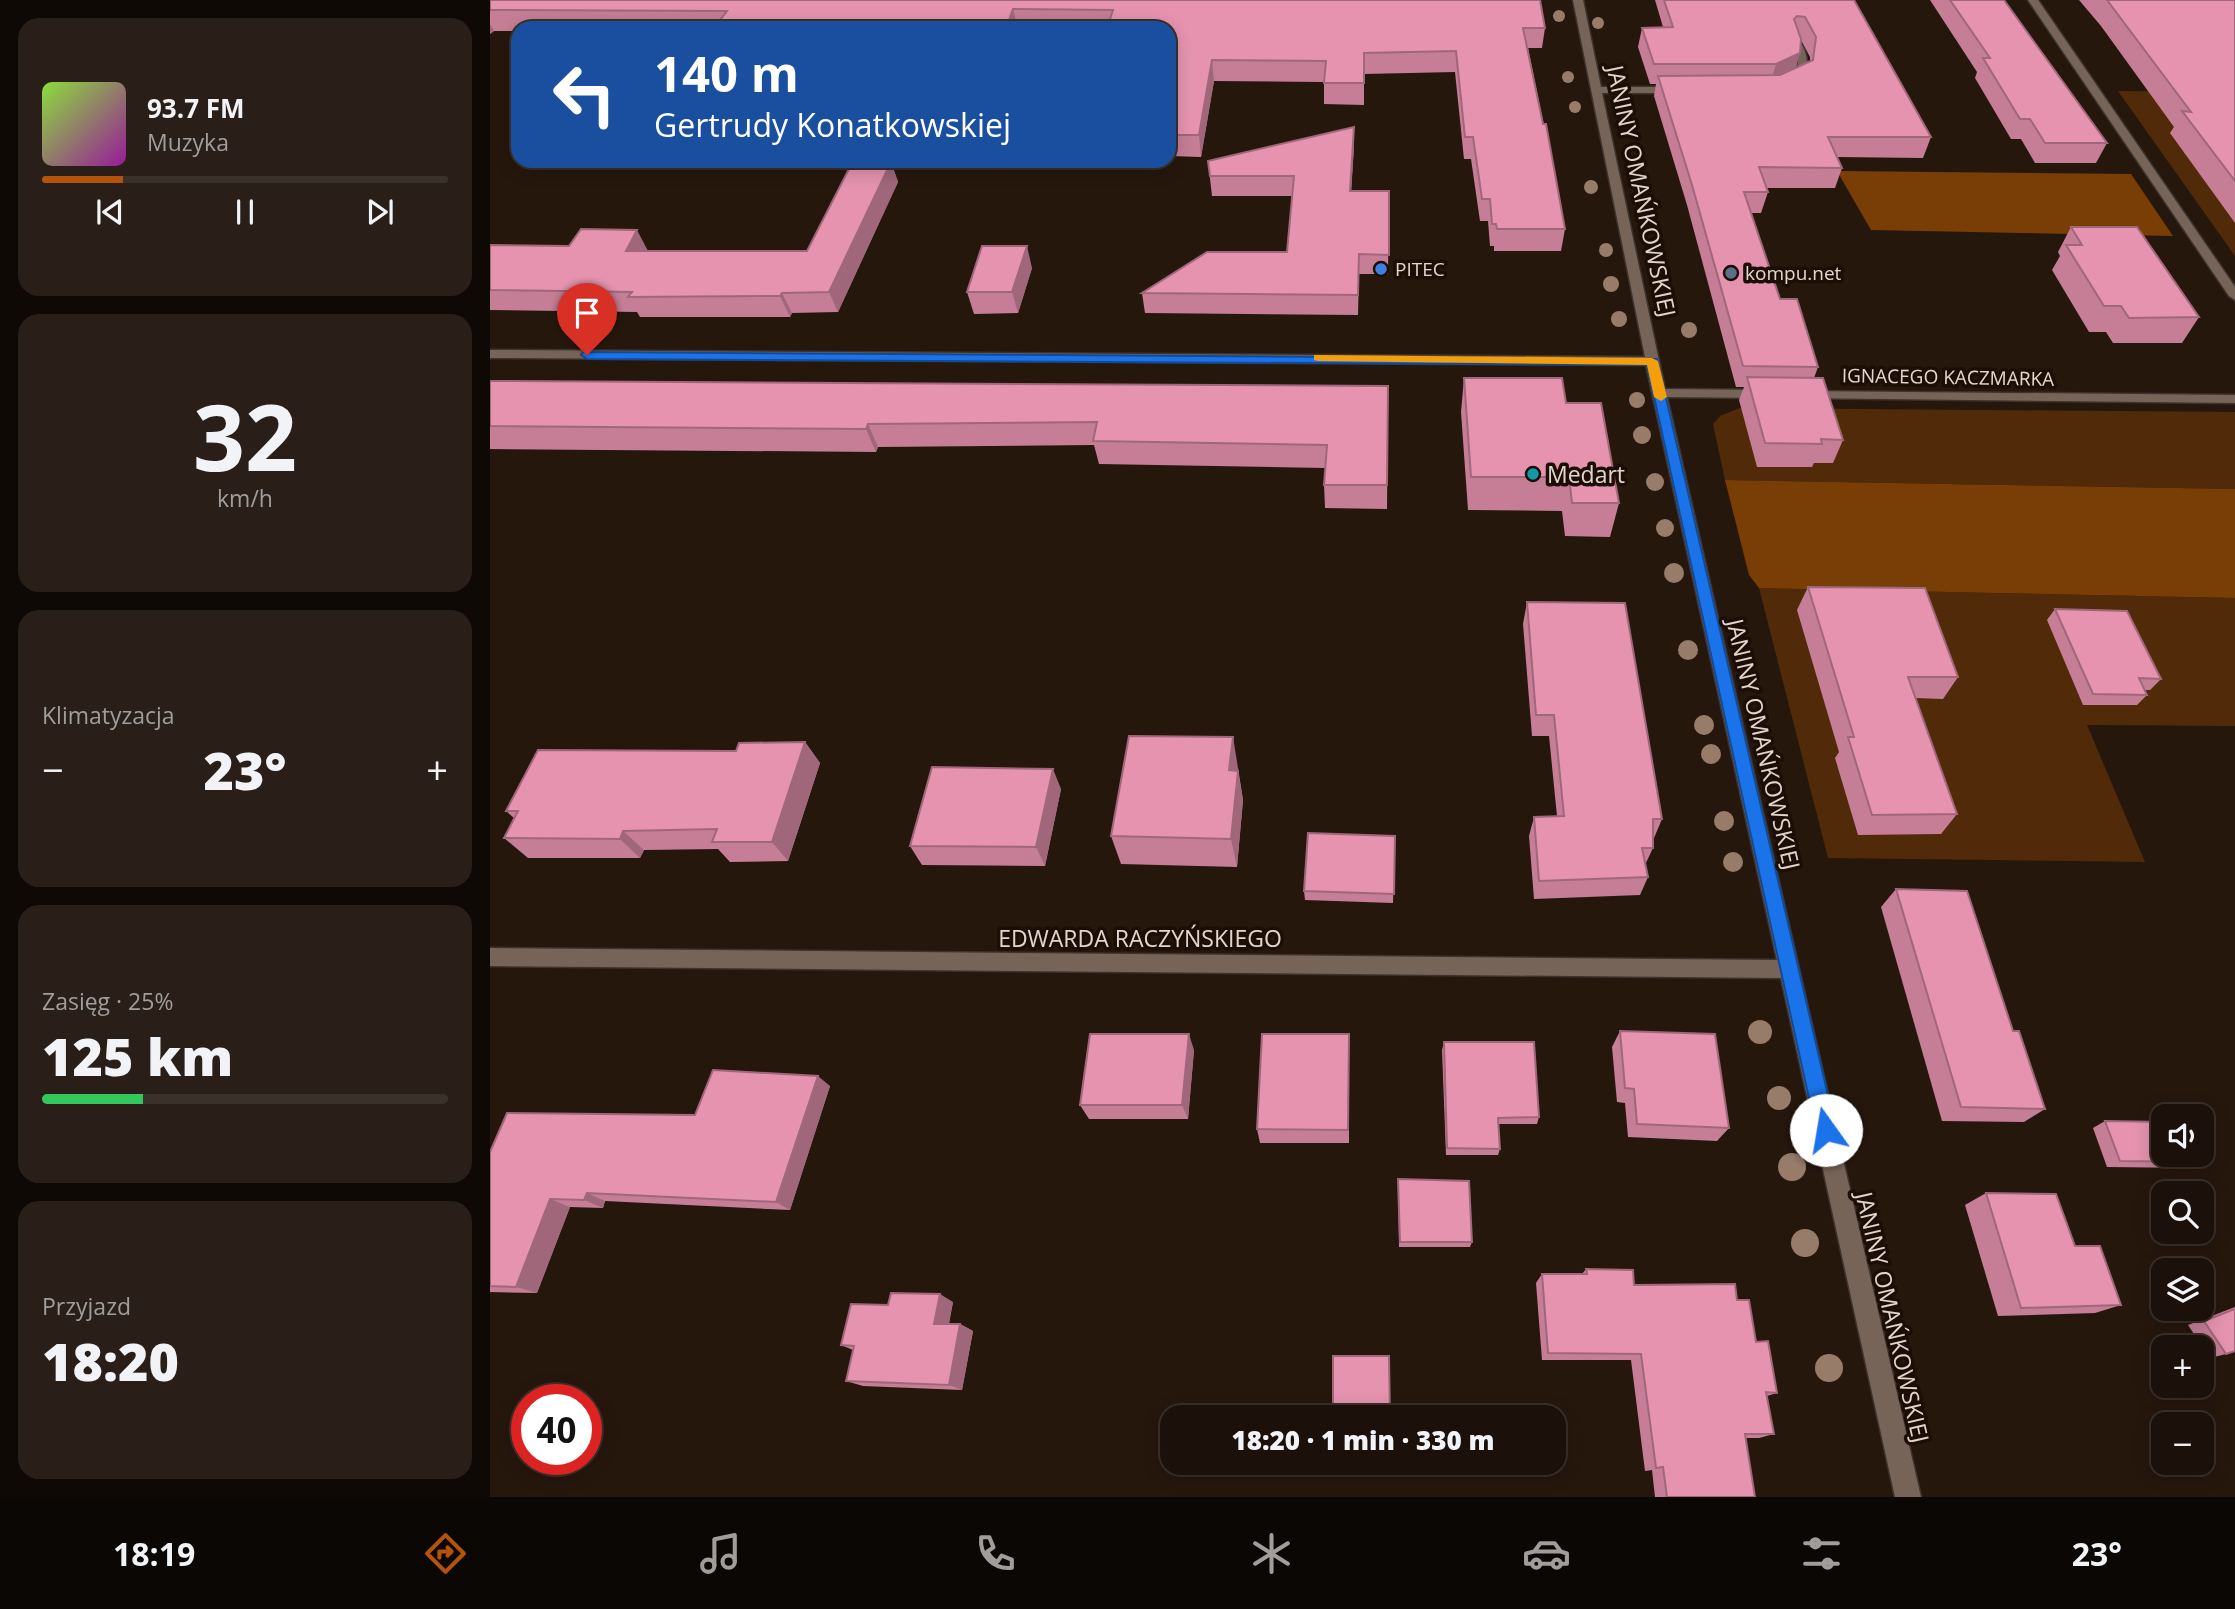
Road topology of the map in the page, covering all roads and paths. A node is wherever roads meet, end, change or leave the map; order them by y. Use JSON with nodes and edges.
{"nodes":[{"id":1,"x":1578,"y":0,"type":"edge"},
{"id":2,"x":2032,"y":0,"type":"edge"},
{"id":3,"x":1794,"y":40,"type":"edge"},
{"id":4,"x":1780,"y":88,"type":"edge"},
{"id":5,"x":1596,"y":90,"type":"junction"},
{"id":6,"x":1692,"y":90,"type":"edge"},
{"id":7,"x":2235,"y":296,"type":"edge"},
{"id":8,"x":490,"y":354,"type":"edge"},
{"id":9,"x":1652,"y":361,"type":"junction"},
{"id":10,"x":1660,"y":393,"type":"junction"},
{"id":11,"x":2235,"y":399,"type":"edge"},
{"id":12,"x":490,"y":957,"type":"edge"},
{"id":13,"x":1789,"y":969,"type":"junction"},
{"id":14,"x":1908,"y":1497,"type":"edge"}],
"edges":[{"from":1,"to":5,"type":"street","name":"JANINY OMAŃKOWSKIEJ"},
{"from":2,"to":7,"type":"street"},
{"from":3,"to":4,"type":"street"},
{"from":5,"to":6,"type":"street"},
{"from":5,"to":9,"type":"street","name":"JANINY OMAŃKOWSKIEJ"},
{"from":8,"to":9,"type":"street"},
{"from":9,"to":10,"type":"street","name":"JANINY OMAŃKOWSKIEJ"},
{"from":10,"to":11,"type":"street","name":"IGNACEGO KACZMARKA"},
{"from":10,"to":13,"type":"street","name":"JANINY OMAŃKOWSKIEJ"},
{"from":12,"to":13,"type":"street","name":"EDWARDA RACZYŃSKIEGO"},
{"from":13,"to":14,"type":"street","name":"JANINY OMAŃKOWSKIEJ"}]}
